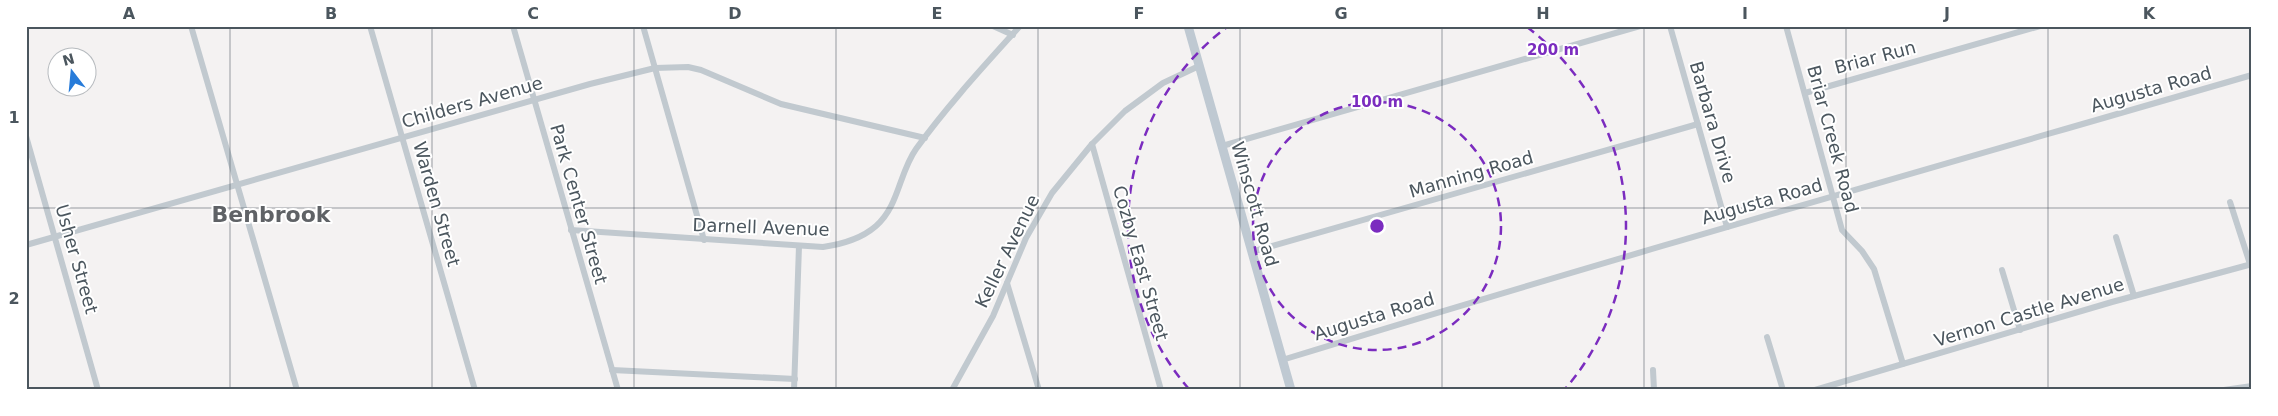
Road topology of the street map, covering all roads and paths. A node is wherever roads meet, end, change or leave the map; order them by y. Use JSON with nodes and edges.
{"nodes":[{"id":1,"x":191,"y":26,"type":"edge"},
{"id":2,"x":370,"y":26,"type":"edge"},
{"id":3,"x":513,"y":26,"type":"edge"},
{"id":4,"x":644,"y":26,"type":"edge"},
{"id":5,"x":993,"y":26,"type":"edge"},
{"id":6,"x":1020,"y":26,"type":"edge"},
{"id":7,"x":1640,"y":26,"type":"edge"},
{"id":8,"x":1670,"y":26,"type":"edge"},
{"id":9,"x":1786,"y":26,"type":"edge"},
{"id":10,"x":2040,"y":26,"type":"edge"},
{"id":11,"x":1191,"y":27,"type":"edge"},
{"id":12,"x":1013,"y":34,"type":"junction"},
{"id":13,"x":1199,"y":66,"type":"junction"},
{"id":14,"x":656,"y":68,"type":"junction"},
{"id":15,"x":2252,"y":75,"type":"edge"},
{"id":16,"x":1805,"y":92,"type":"junction"},
{"id":17,"x":534,"y":101,"type":"junction"},
{"id":18,"x":1698,"y":124,"type":"junction"},
{"id":19,"x":26,"y":136,"type":"edge"},
{"id":20,"x":402,"y":137,"type":"junction"},
{"id":21,"x":926,"y":138,"type":"junction"},
{"id":22,"x":1092,"y":144,"type":"junction"},
{"id":23,"x":1222,"y":146,"type":"junction"},
{"id":24,"x":238,"y":184,"type":"junction"},
{"id":25,"x":1833,"y":197,"type":"junction"},
{"id":26,"x":2230,"y":202,"type":"dead end"},
{"id":27,"x":1727,"y":227,"type":"junction"},
{"id":28,"x":571,"y":230,"type":"junction"},
{"id":29,"x":55,"y":237,"type":"junction"},
{"id":30,"x":2116,"y":237,"type":"dead end"},
{"id":31,"x":704,"y":240,"type":"junction"},
{"id":32,"x":26,"y":245,"type":"edge"},
{"id":33,"x":799,"y":246,"type":"junction"},
{"id":34,"x":1251,"y":252,"type":"junction"},
{"id":35,"x":2251,"y":264,"type":"edge"},
{"id":36,"x":2002,"y":270,"type":"dead end"},
{"id":37,"x":1007,"y":282,"type":"junction"},
{"id":38,"x":2134,"y":296,"type":"junction"},
{"id":39,"x":2020,"y":330,"type":"junction"},
{"id":40,"x":1767,"y":337,"type":"dead end"},
{"id":41,"x":1282,"y":360,"type":"junction"},
{"id":42,"x":1903,"y":364,"type":"junction"},
{"id":43,"x":612,"y":370,"type":"junction"},
{"id":44,"x":1652,"y":370,"type":"dead end"},
{"id":45,"x":794,"y":380,"type":"junction"},
{"id":46,"x":2252,"y":386,"type":"edge"},
{"id":47,"x":98,"y":390,"type":"edge"},
{"id":48,"x":297,"y":390,"type":"edge"},
{"id":49,"x":475,"y":390,"type":"edge"},
{"id":50,"x":618,"y":390,"type":"edge"},
{"id":51,"x":794,"y":390,"type":"edge"},
{"id":52,"x":952,"y":390,"type":"edge"},
{"id":53,"x":1038,"y":390,"type":"edge"},
{"id":54,"x":1161,"y":390,"type":"edge"},
{"id":55,"x":1291,"y":390,"type":"edge"},
{"id":56,"x":1654,"y":390,"type":"edge"},
{"id":57,"x":1783,"y":390,"type":"edge"},
{"id":58,"x":1815,"y":390,"type":"edge"},
{"id":59,"x":2224,"y":390,"type":"edge"}],
"edges":[{"from":1,"to":24,"type":"street"},
{"from":2,"to":20,"type":"street","name":"Warden Street"},
{"from":3,"to":17,"type":"street","name":"Park Center Street"},
{"from":4,"to":14,"type":"street"},
{"from":5,"to":12,"type":"street"},
{"from":6,"to":12,"type":"street","name":"Darnell Avenue"},
{"from":7,"to":23,"type":"street"},
{"from":8,"to":18,"type":"street","name":"Barbara Drive"},
{"from":9,"to":16,"type":"street","name":"Briar Creek Road"},
{"from":10,"to":16,"type":"street","name":"Briar Run"},
{"from":11,"to":13,"type":"main road","name":"Winscott Road"},
{"from":12,"to":21,"type":"street","name":"Darnell Avenue"},
{"from":13,"to":22,"type":"street","name":"Keller Avenue"},
{"from":13,"to":23,"type":"main road","name":"Winscott Road"},
{"from":14,"to":17,"type":"street","name":"Childers Avenue"},
{"from":14,"to":21,"type":"street","name":"Childers Avenue"},
{"from":14,"to":31,"type":"street"},
{"from":15,"to":25,"type":"street","name":"Augusta Road"},
{"from":16,"to":25,"type":"street","name":"Briar Creek Road"},
{"from":17,"to":20,"type":"street","name":"Childers Avenue"},
{"from":17,"to":28,"type":"street","name":"Park Center Street"},
{"from":18,"to":27,"type":"street","name":"Barbara Drive"},
{"from":18,"to":34,"type":"street","name":"Manning Road"},
{"from":19,"to":29,"type":"street","name":"Usher Street"},
{"from":20,"to":24,"type":"street","name":"Childers Avenue"},
{"from":20,"to":49,"type":"street","name":"Warden Street"},
{"from":21,"to":33,"type":"street","name":"Darnell Avenue"},
{"from":22,"to":37,"type":"street","name":"Keller Avenue"},
{"from":22,"to":54,"type":"street","name":"Cozby East Street"},
{"from":23,"to":34,"type":"main road","name":"Winscott Road"},
{"from":24,"to":29,"type":"street","name":"Childers Avenue"},
{"from":24,"to":48,"type":"street"},
{"from":25,"to":27,"type":"street","name":"Augusta Road"},
{"from":25,"to":42,"type":"street","name":"Briar Creek Road"},
{"from":26,"to":35,"type":"street"},
{"from":27,"to":41,"type":"street","name":"Augusta Road"},
{"from":28,"to":31,"type":"street","name":"Darnell Avenue"},
{"from":28,"to":43,"type":"street","name":"Park Center Street"},
{"from":29,"to":32,"type":"street","name":"Childers Avenue"},
{"from":29,"to":47,"type":"street","name":"Usher Street"},
{"from":30,"to":38,"type":"street"},
{"from":31,"to":33,"type":"street","name":"Darnell Avenue"},
{"from":33,"to":45,"type":"street"},
{"from":34,"to":41,"type":"main road","name":"Winscott Road"},
{"from":35,"to":38,"type":"street","name":"Vernon Castle Avenue"},
{"from":36,"to":39,"type":"street"},
{"from":37,"to":52,"type":"street","name":"Keller Avenue"},
{"from":37,"to":53,"type":"street"},
{"from":38,"to":39,"type":"street","name":"Vernon Castle Avenue"},
{"from":39,"to":42,"type":"street","name":"Vernon Castle Avenue"},
{"from":40,"to":57,"type":"street"},
{"from":41,"to":55,"type":"main road","name":"Winscott Road"},
{"from":42,"to":58,"type":"street","name":"Vernon Castle Avenue"},
{"from":43,"to":45,"type":"street"},
{"from":43,"to":50,"type":"street","name":"Park Center Street"},
{"from":44,"to":56,"type":"street"},
{"from":45,"to":51,"type":"street"},
{"from":46,"to":59,"type":"street"}]}
